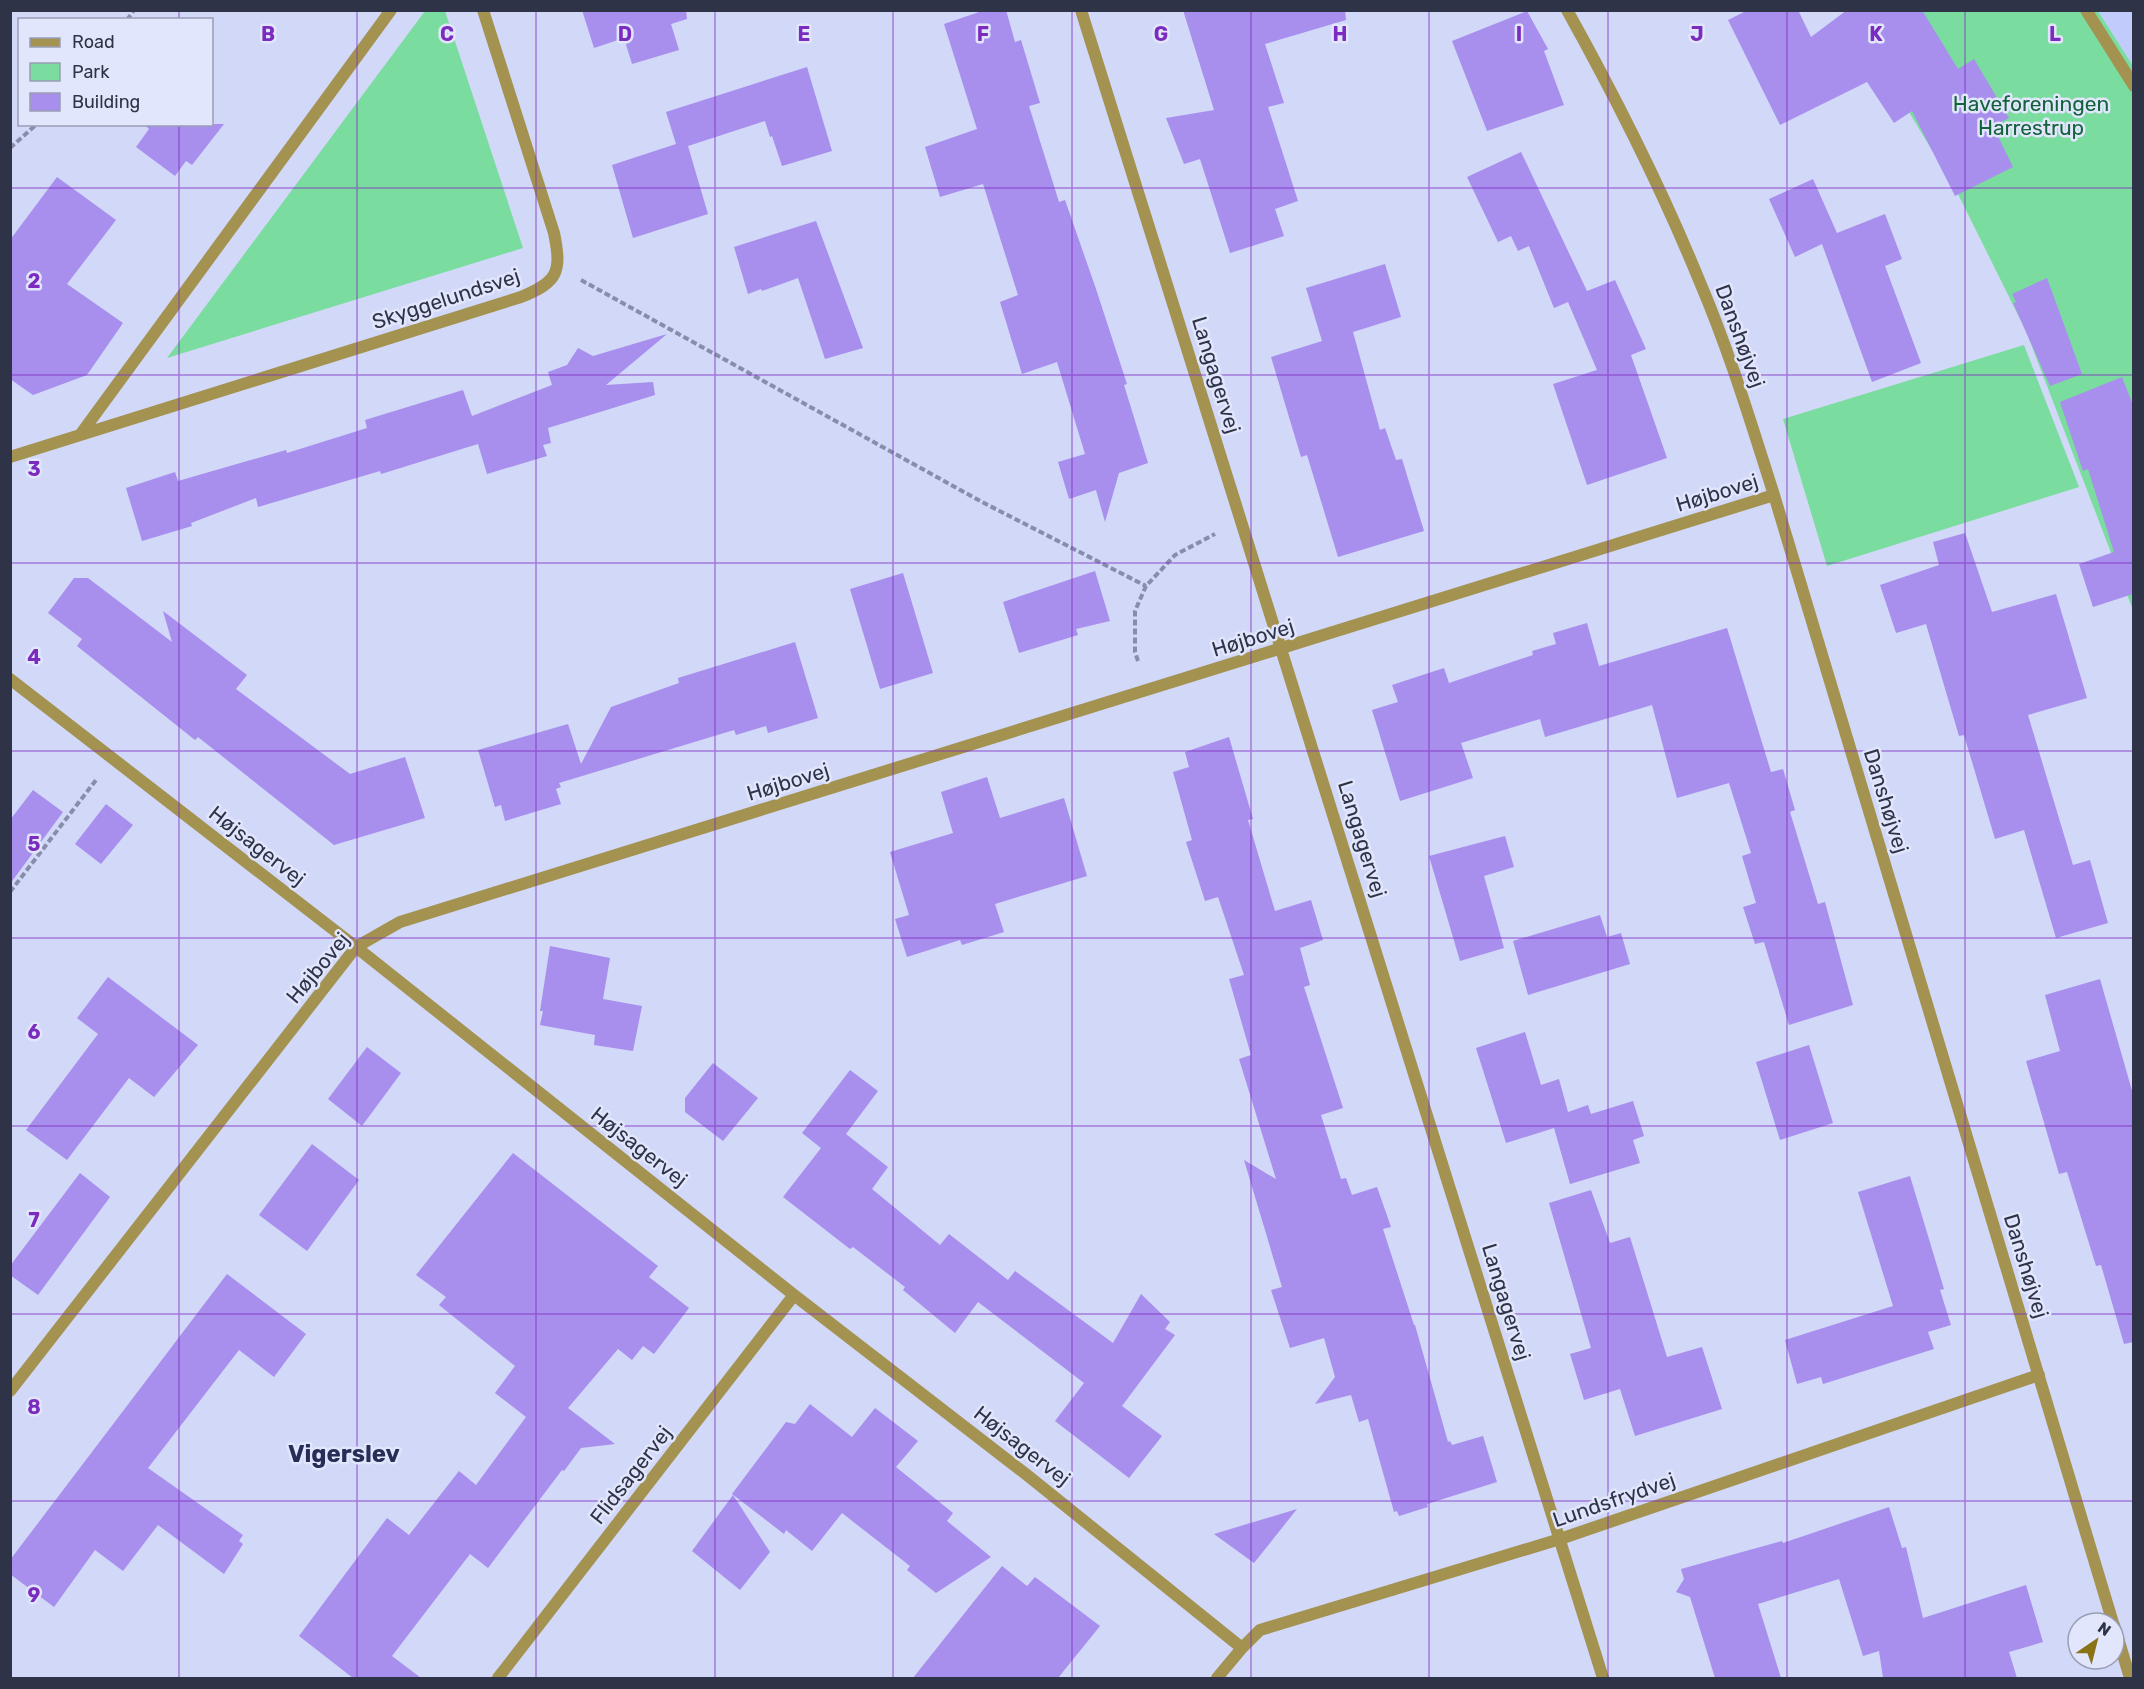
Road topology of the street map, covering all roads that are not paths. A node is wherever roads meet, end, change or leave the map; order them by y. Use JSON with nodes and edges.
{"nodes":[{"id":1,"x":390,"y":10,"type":"edge"},
{"id":2,"x":483,"y":10,"type":"edge"},
{"id":3,"x":1081,"y":10,"type":"edge"},
{"id":4,"x":1567,"y":10,"type":"edge"},
{"id":5,"x":2086,"y":10,"type":"edge"},
{"id":6,"x":2133,"y":86,"type":"edge"},
{"id":7,"x":80,"y":435,"type":"junction"},
{"id":8,"x":10,"y":457,"type":"edge"},
{"id":9,"x":1774,"y":495,"type":"junction"},
{"id":10,"x":1282,"y":650,"type":"junction"},
{"id":11,"x":10,"y":679,"type":"edge"},
{"id":12,"x":356,"y":947,"type":"junction"},
{"id":13,"x":794,"y":1295,"type":"junction"},
{"id":14,"x":2039,"y":1374,"type":"junction"},
{"id":15,"x":10,"y":1391,"type":"edge"},
{"id":16,"x":1560,"y":1539,"type":"junction"},
{"id":17,"x":2110,"y":1611,"type":"edge"},
{"id":18,"x":1242,"y":1648,"type":"junction"},
{"id":19,"x":498,"y":1678,"type":"edge"},
{"id":20,"x":1217,"y":1678,"type":"edge"},
{"id":21,"x":1604,"y":1678,"type":"edge"}],
"edges":[{"from":1,"to":7,"type":"street"},
{"from":2,"to":7,"type":"street","name":"Skyggelundsvej"},
{"from":3,"to":10,"type":"street","name":"Langagervej"},
{"from":4,"to":9,"type":"street","name":"Danshøjvej"},
{"from":5,"to":6,"type":"street"},
{"from":7,"to":8,"type":"street","name":"Skyggelundsvej"},
{"from":9,"to":10,"type":"street","name":"Højbovej"},
{"from":9,"to":14,"type":"street","name":"Danshøjvej"},
{"from":10,"to":12,"type":"street","name":"Højbovej"},
{"from":10,"to":16,"type":"street","name":"Langagervej"},
{"from":11,"to":12,"type":"street","name":"Højsagervej"},
{"from":12,"to":13,"type":"street","name":"Højsagervej"},
{"from":12,"to":15,"type":"street","name":"Højbovej"},
{"from":13,"to":18,"type":"street","name":"Højsagervej"},
{"from":13,"to":19,"type":"street","name":"Flidsagervej"},
{"from":14,"to":16,"type":"street","name":"Lundsfrydvej"},
{"from":14,"to":17,"type":"street","name":"Danshøjvej"},
{"from":16,"to":18,"type":"street","name":"Lundsfrydvej"},
{"from":16,"to":21,"type":"street","name":"Langagervej"},
{"from":18,"to":20,"type":"street","name":"Lundsfrydvej"}]}
